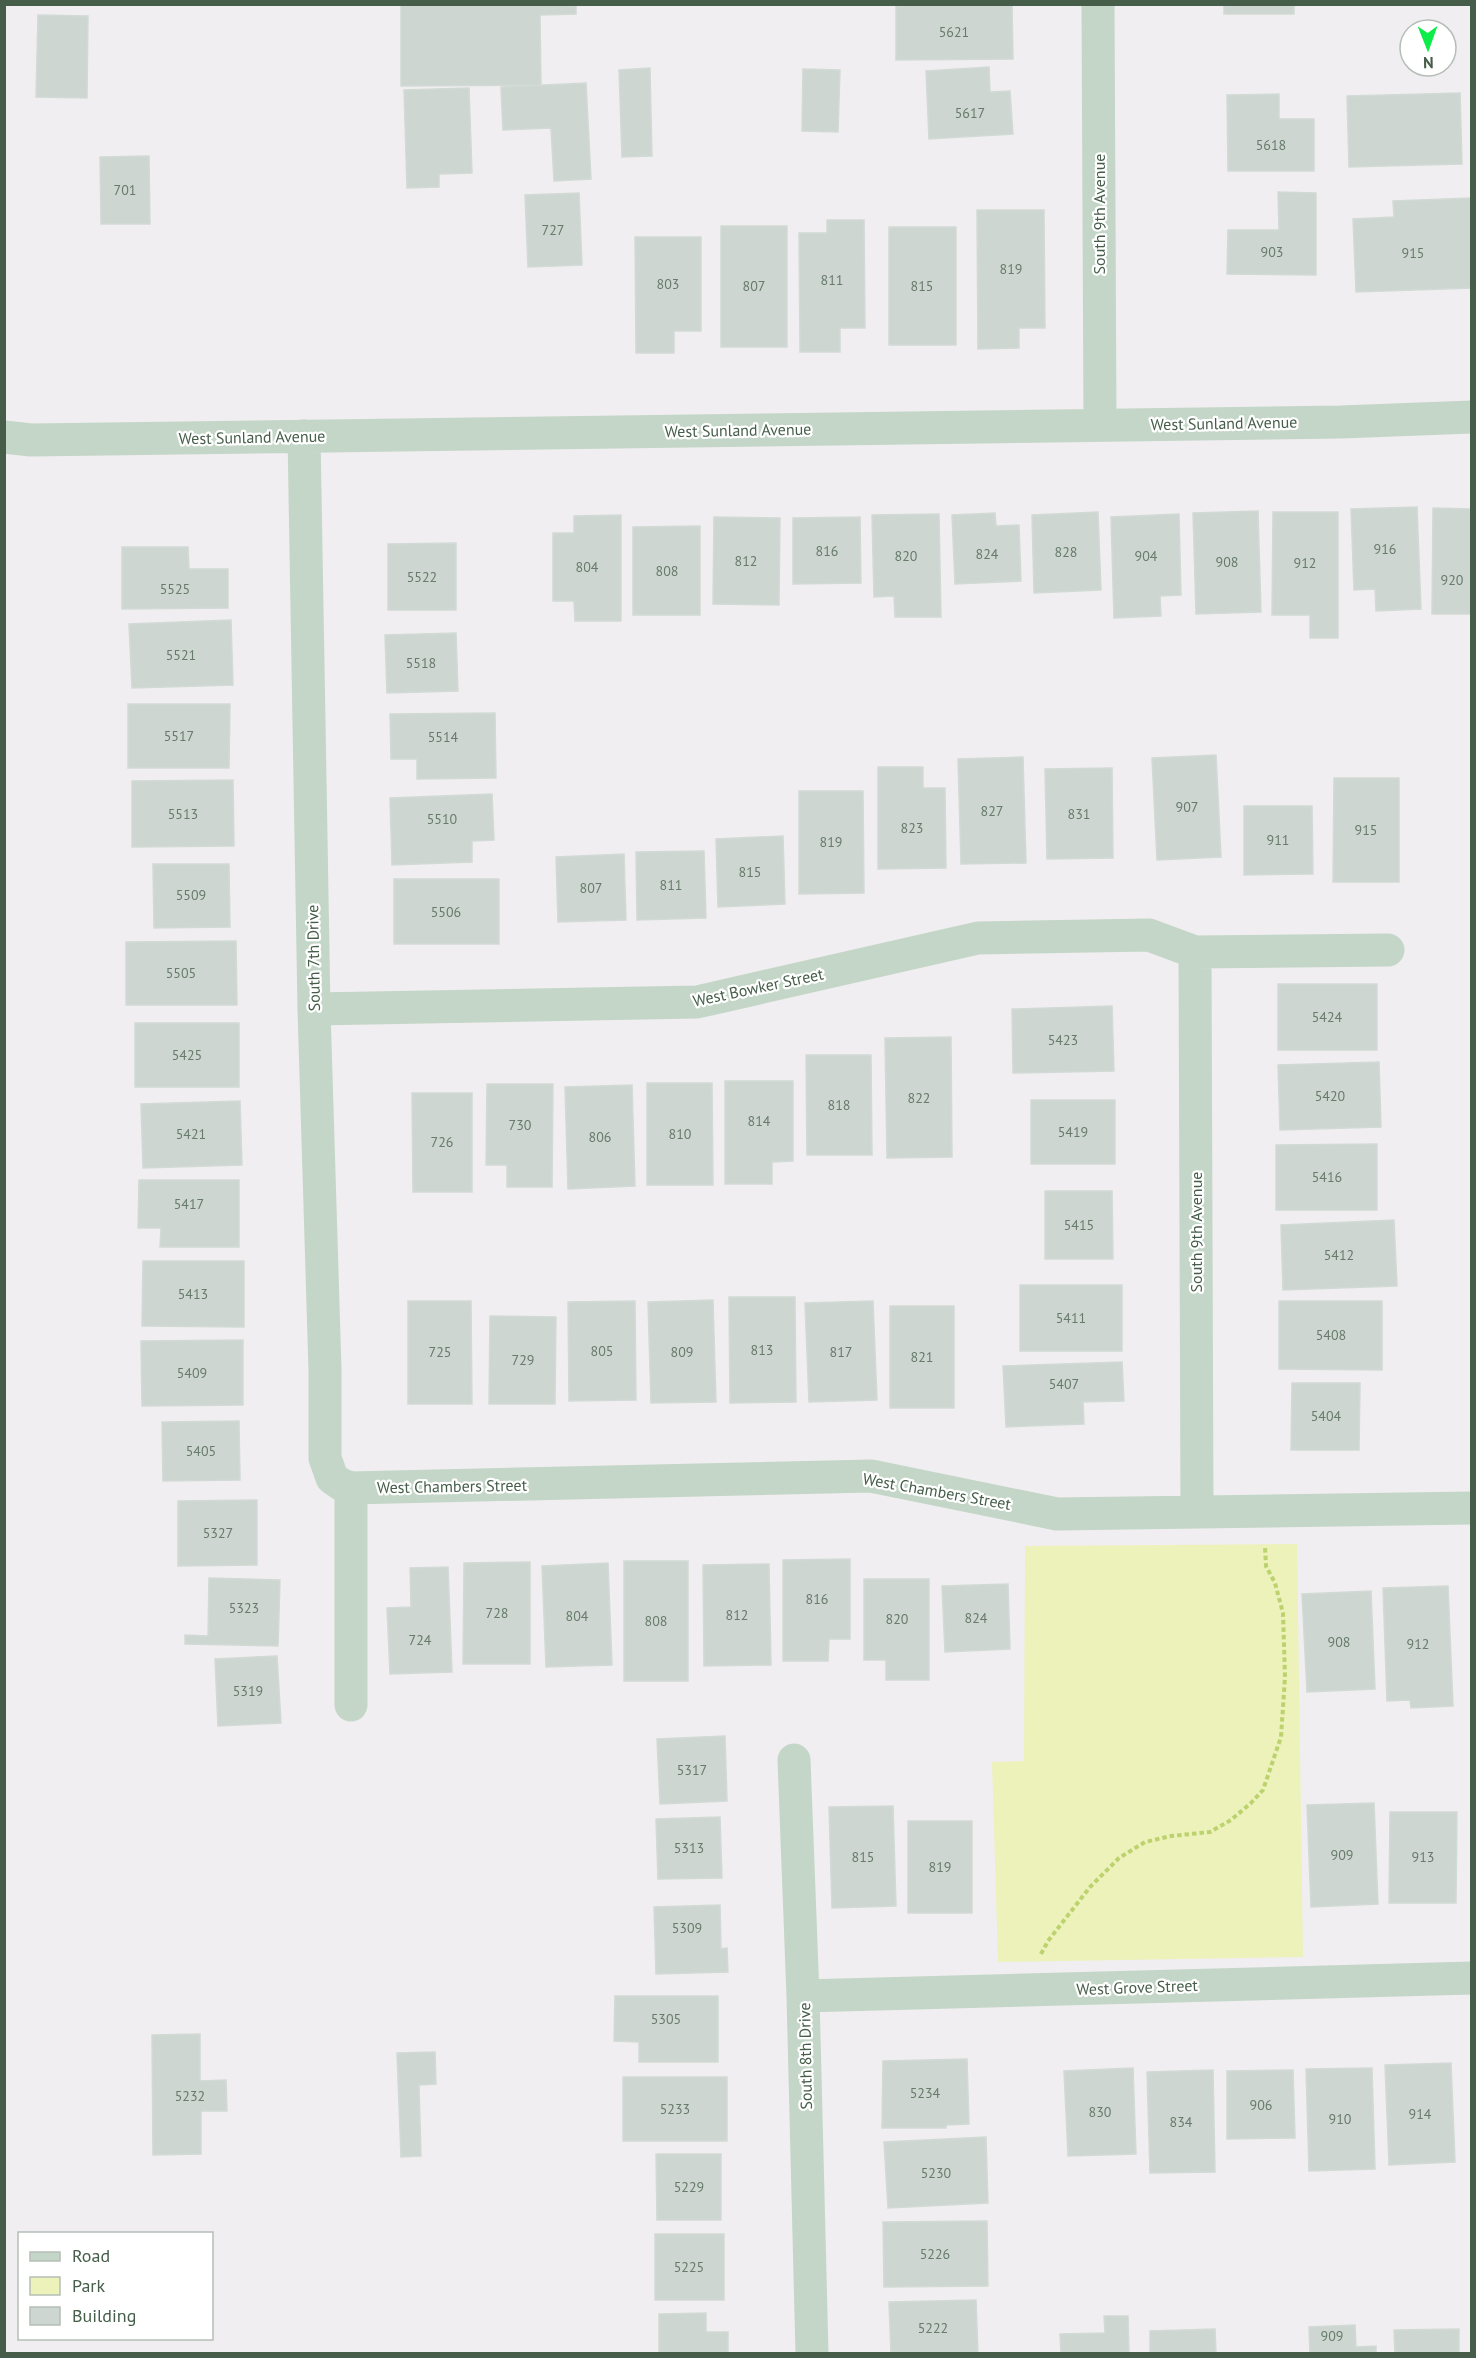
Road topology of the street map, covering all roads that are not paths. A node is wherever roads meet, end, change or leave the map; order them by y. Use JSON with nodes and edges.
{"nodes":[{"id":1,"x":1098,"y":4,"type":"edge"},
{"id":2,"x":1472,"y":417,"type":"edge"},
{"id":3,"x":1100,"y":424,"type":"junction"},
{"id":4,"x":304,"y":436,"type":"junction"},
{"id":5,"x":4,"y":437,"type":"edge"},
{"id":6,"x":1388,"y":950,"type":"dead end"},
{"id":7,"x":1195,"y":952,"type":"junction"},
{"id":8,"x":314,"y":1008,"type":"junction"},
{"id":9,"x":341,"y":1483,"type":"junction"},
{"id":10,"x":1472,"y":1508,"type":"edge"},
{"id":11,"x":1197,"y":1512,"type":"junction"},
{"id":12,"x":351,"y":1705,"type":"dead end"},
{"id":13,"x":794,"y":1760,"type":"dead end"},
{"id":14,"x":1472,"y":1978,"type":"edge"},
{"id":15,"x":803,"y":1996,"type":"junction"},
{"id":16,"x":812,"y":2354,"type":"edge"}],
"edges":[{"from":1,"to":3,"type":"street","name":"South 9th Avenue"},
{"from":2,"to":3,"type":"street","name":"West Sunland Avenue"},
{"from":3,"to":4,"type":"street","name":"West Sunland Avenue"},
{"from":4,"to":5,"type":"street","name":"West Sunland Avenue"},
{"from":4,"to":8,"type":"street","name":"South 7th Drive"},
{"from":6,"to":7,"type":"street"},
{"from":7,"to":8,"type":"street","name":"West Bowker Street"},
{"from":7,"to":11,"type":"street","name":"South 9th Avenue"},
{"from":8,"to":9,"type":"street","name":"South 7th Drive"},
{"from":9,"to":11,"type":"street","name":"West Chambers Street"},
{"from":9,"to":12,"type":"street","name":"South 7th Drive"},
{"from":10,"to":11,"type":"street","name":"West Chambers Street"},
{"from":13,"to":15,"type":"street","name":"South 8th Drive"},
{"from":14,"to":15,"type":"street","name":"West Grove Street"},
{"from":15,"to":16,"type":"street","name":"South 8th Drive"}]}
